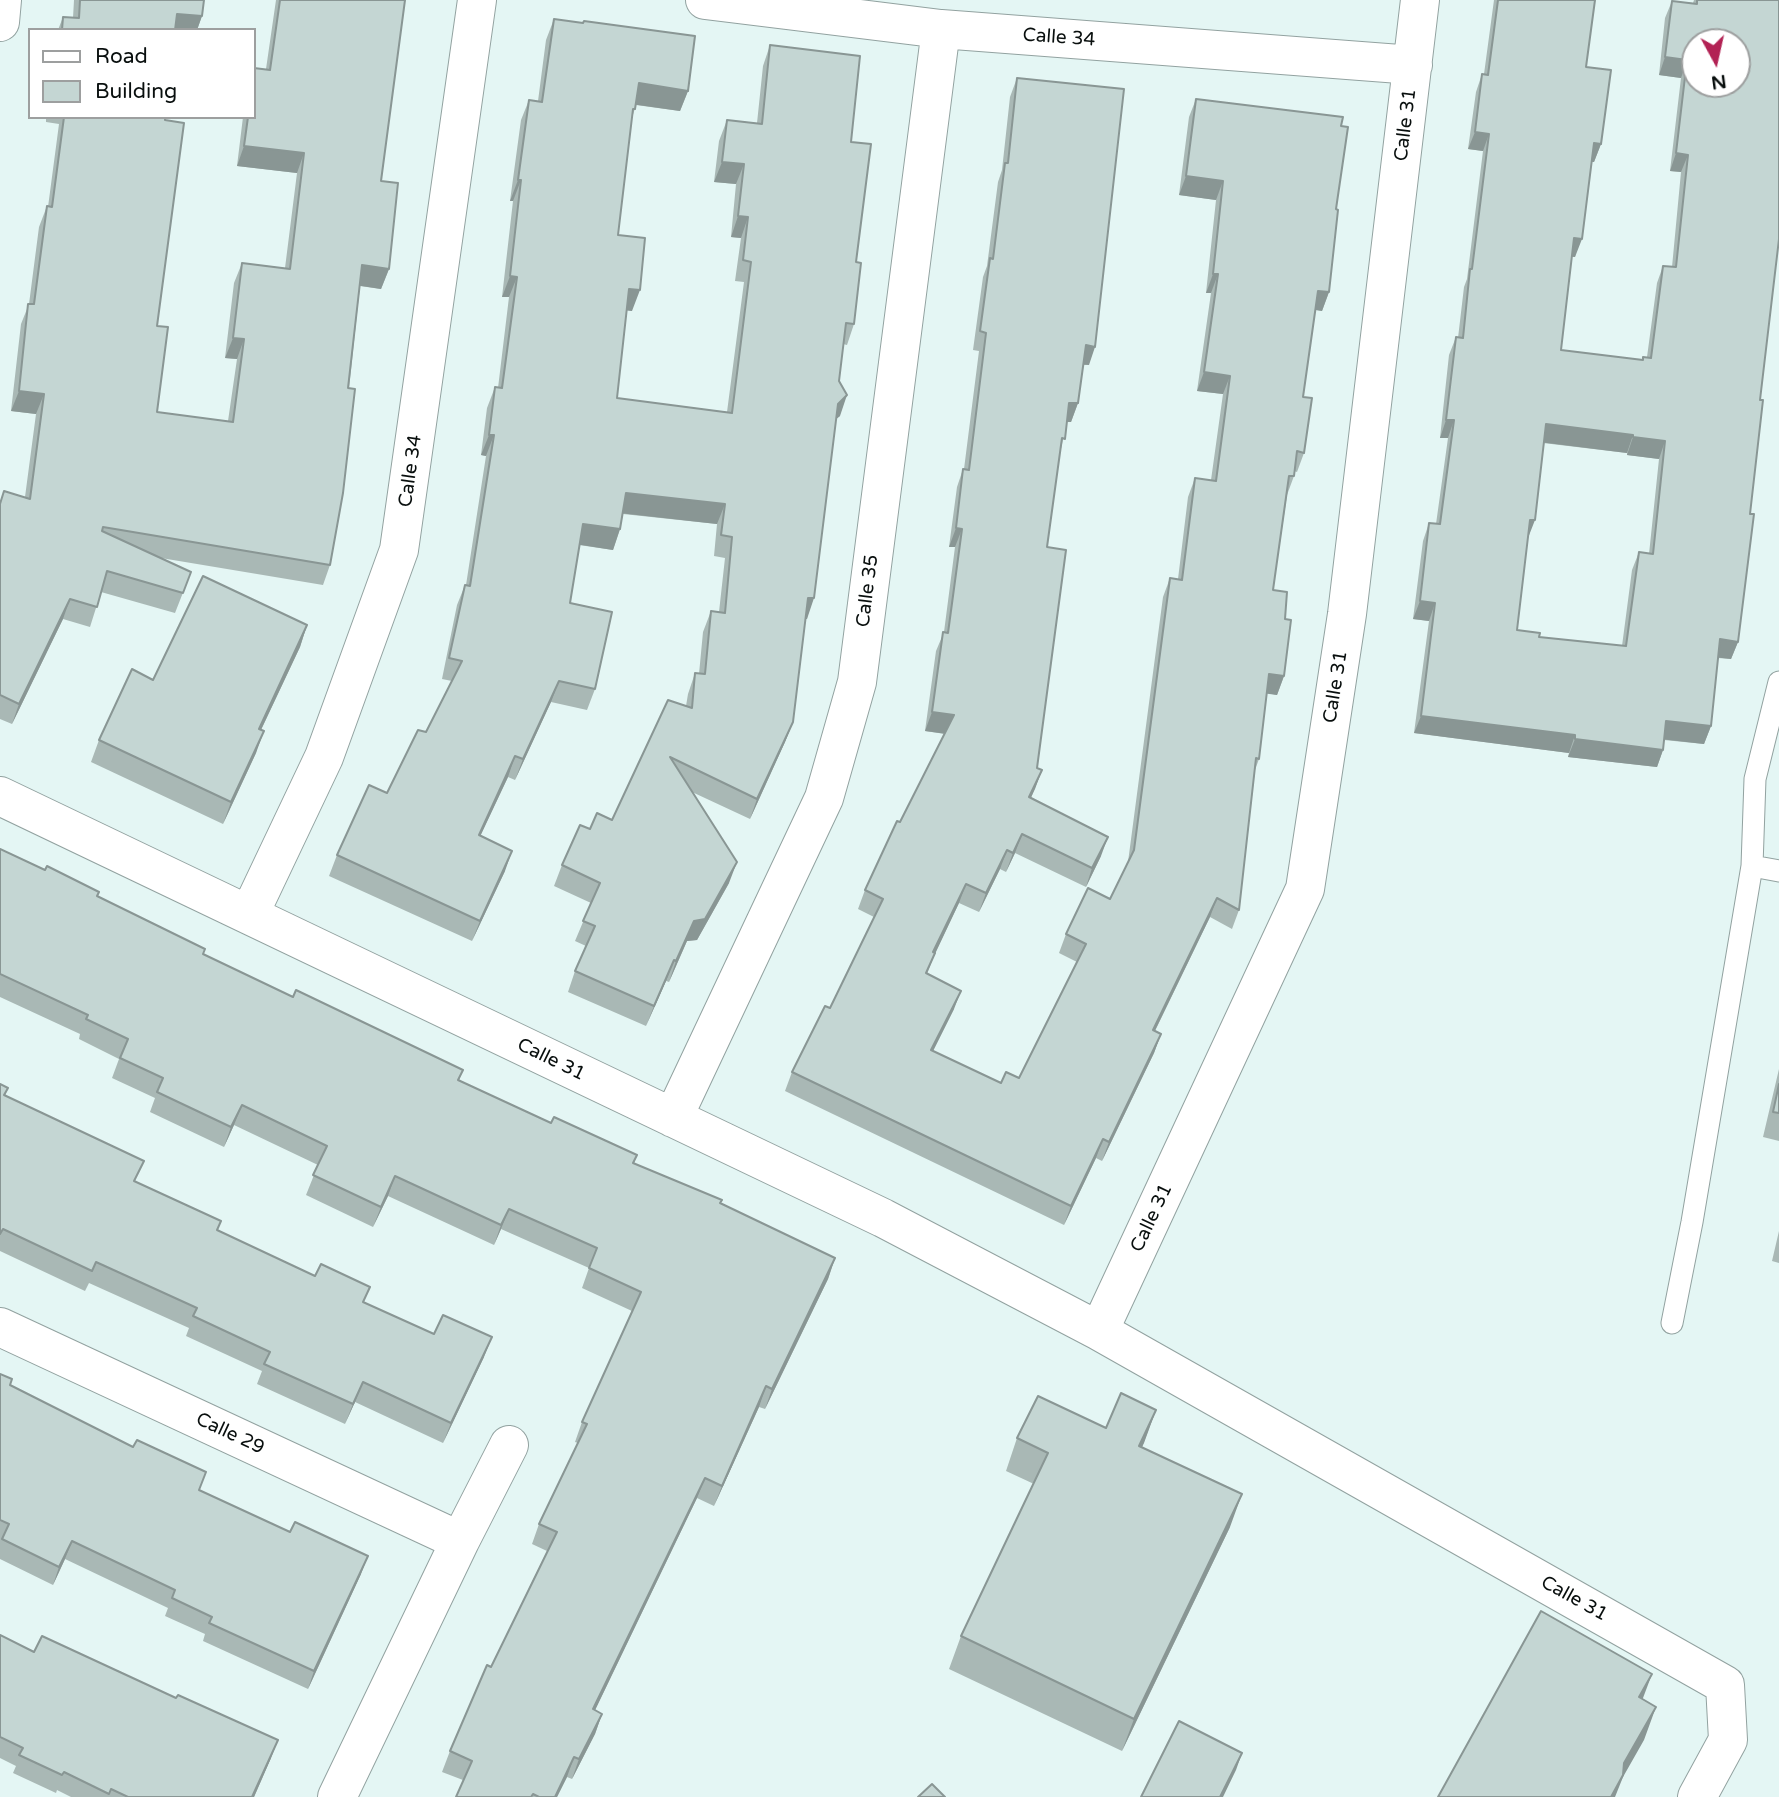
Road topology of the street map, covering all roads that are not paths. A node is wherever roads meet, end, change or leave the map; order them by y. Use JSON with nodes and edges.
{"nodes":[{"id":1,"x":2,"y":0,"type":"edge"},
{"id":2,"x":477,"y":0,"type":"edge"},
{"id":3,"x":705,"y":0,"type":"edge"},
{"id":4,"x":1420,"y":0,"type":"edge"},
{"id":5,"x":0,"y":22,"type":"edge"},
{"id":6,"x":941,"y":29,"type":"junction"},
{"id":7,"x":1413,"y":65,"type":"junction"},
{"id":8,"x":1779,"y":682,"type":"edge"},
{"id":9,"x":0,"y":796,"type":"edge"},
{"id":10,"x":1752,"y":866,"type":"junction"},
{"id":11,"x":1779,"y":871,"type":"edge"},
{"id":12,"x":249,"y":915,"type":"junction"},
{"id":13,"x":673,"y":1118,"type":"junction"},
{"id":14,"x":1672,"y":1323,"type":"dead end"},
{"id":15,"x":0,"y":1327,"type":"edge"},
{"id":16,"x":1099,"y":1331,"type":"junction"},
{"id":17,"x":509,"y":1445,"type":"dead end"},
{"id":18,"x":460,"y":1541,"type":"junction"},
{"id":19,"x":337,"y":1797,"type":"edge"},
{"id":20,"x":1697,"y":1797,"type":"edge"}],
"edges":[{"from":1,"to":5,"type":"street"},
{"from":2,"to":12,"type":"street","name":"Calle 34"},
{"from":3,"to":6,"type":"street","name":"Calle 34"},
{"from":4,"to":7,"type":"street","name":"Calle 31"},
{"from":6,"to":7,"type":"street","name":"Calle 34"},
{"from":6,"to":13,"type":"street","name":"Calle 35"},
{"from":7,"to":16,"type":"street","name":"Calle 31"},
{"from":8,"to":10,"type":"lane"},
{"from":9,"to":12,"type":"street","name":"Calle 31"},
{"from":10,"to":11,"type":"lane"},
{"from":10,"to":14,"type":"lane"},
{"from":12,"to":13,"type":"street","name":"Calle 31"},
{"from":13,"to":16,"type":"street","name":"Calle 31"},
{"from":15,"to":18,"type":"street","name":"Calle 29"},
{"from":16,"to":20,"type":"street","name":"Calle 31"},
{"from":17,"to":18,"type":"street"},
{"from":18,"to":19,"type":"street"}]}
